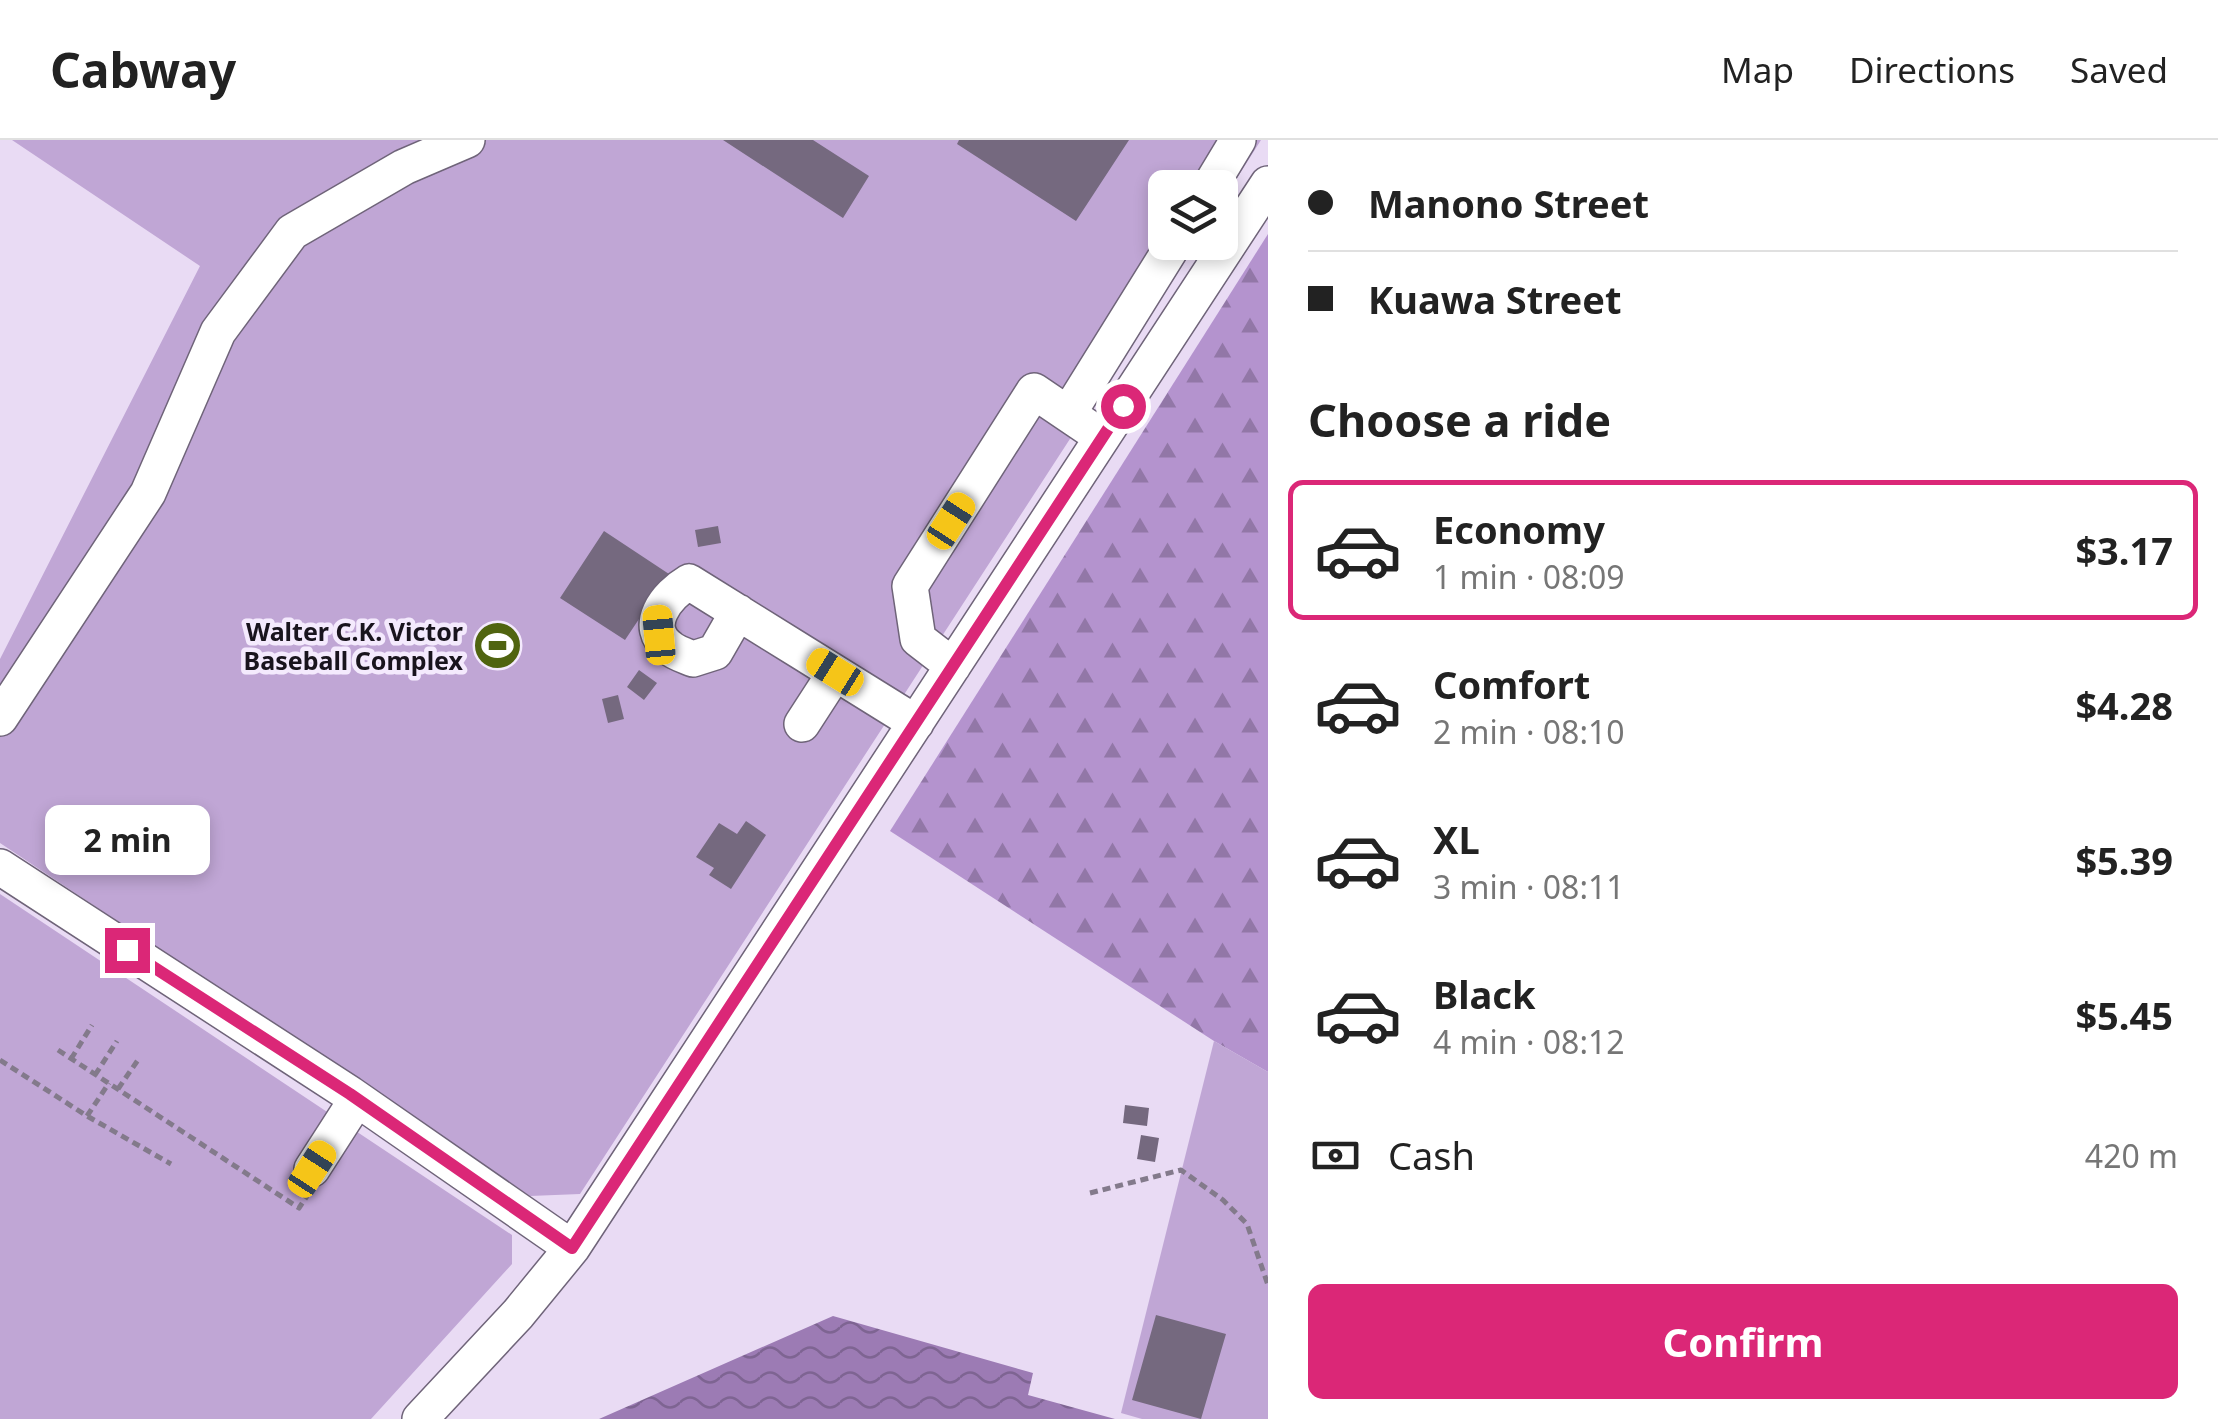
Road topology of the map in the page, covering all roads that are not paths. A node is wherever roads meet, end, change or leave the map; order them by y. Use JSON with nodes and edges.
{"nodes":[{"id":1,"x":467,"y":140,"type":"edge"},
{"id":2,"x":1238,"y":140,"type":"edge"},
{"id":3,"x":1220,"y":170,"type":"edge"},
{"id":4,"x":1268,"y":184,"type":"edge"},
{"id":5,"x":1164,"y":260,"type":"edge"},
{"id":6,"x":1068,"y":414,"type":"junction"},
{"id":7,"x":1102,"y":438,"type":"junction"},
{"id":8,"x":738,"y":612,"type":"dead end"},
{"id":9,"x":953,"y":666,"type":"junction"},
{"id":10,"x":835,"y":672,"type":"junction"},
{"id":11,"x":0,"y":718,"type":"edge"},
{"id":12,"x":916,"y":723,"type":"junction"},
{"id":13,"x":802,"y":724,"type":"dead end"},
{"id":14,"x":0,"y":867,"type":"edge"},
{"id":15,"x":357,"y":1099,"type":"junction"},
{"id":16,"x":310,"y":1182,"type":"road end"},
{"id":17,"x":572,"y":1248,"type":"junction"},
{"id":18,"x":420,"y":1419,"type":"edge"}],
"edges":[{"from":1,"to":11,"type":"street"},
{"from":2,"to":3,"type":"street"},
{"from":4,"to":7,"type":"street"},
{"from":5,"to":6,"type":"street"},
{"from":6,"to":7,"type":"street"},
{"from":6,"to":9,"type":"street"},
{"from":7,"to":9,"type":"street"},
{"from":8,"to":10,"type":"street"},
{"from":9,"to":12,"type":"street"},
{"from":10,"to":12,"type":"street"},
{"from":10,"to":13,"type":"street"},
{"from":12,"to":17,"type":"street"},
{"from":14,"to":15,"type":"street"},
{"from":15,"to":16,"type":"street"},
{"from":15,"to":17,"type":"street"},
{"from":17,"to":18,"type":"street"}]}
